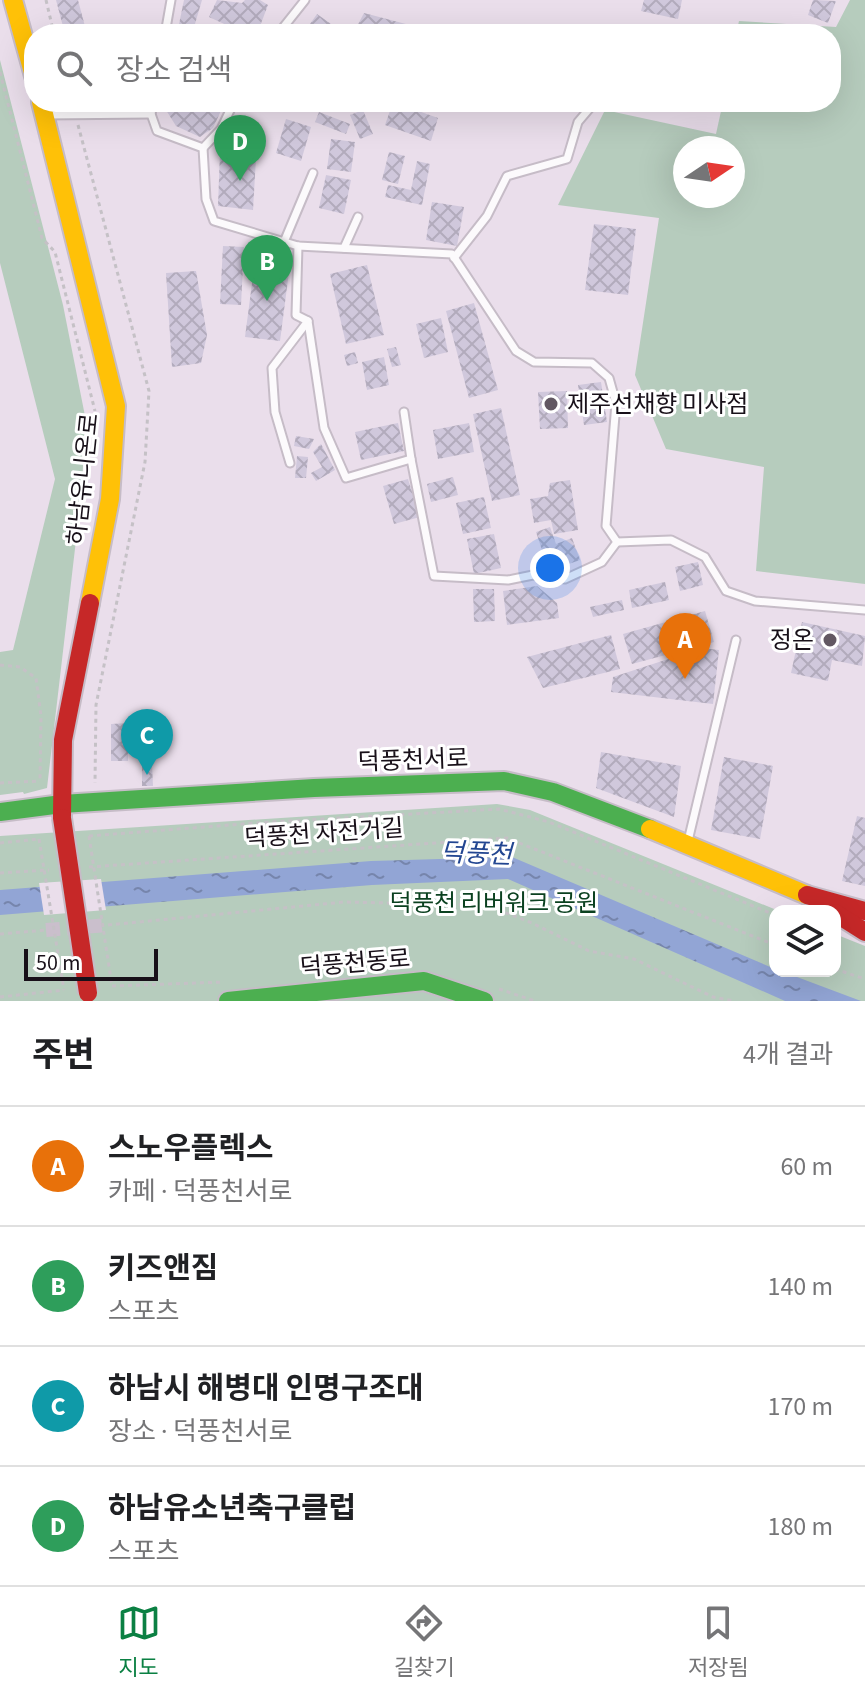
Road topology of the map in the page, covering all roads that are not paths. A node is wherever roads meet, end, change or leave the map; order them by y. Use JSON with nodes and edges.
{"nodes":[{"id":1,"x":13,"y":0,"type":"edge"},
{"id":2,"x":171,"y":0,"type":"edge"},
{"id":3,"x":305,"y":0,"type":"edge"},
{"id":4,"x":167,"y":24,"type":"edge"},
{"id":5,"x":286,"y":24,"type":"edge"},
{"id":6,"x":24,"y":40,"type":"edge"},
{"id":7,"x":44,"y":112,"type":"edge"},
{"id":8,"x":108,"y":112,"type":"edge"},
{"id":9,"x":229,"y":112,"type":"edge"},
{"id":10,"x":586,"y":112,"type":"edge"},
{"id":11,"x":151,"y":114,"type":"joint"},
{"id":12,"x":203,"y":148,"type":"junction"},
{"id":13,"x":313,"y":173,"type":"dead end"},
{"id":14,"x":358,"y":217,"type":"dead end"},
{"id":15,"x":284,"y":242,"type":"junction"},
{"id":16,"x":298,"y":246,"type":"junction"},
{"id":17,"x":344,"y":248,"type":"junction"},
{"id":18,"x":454,"y":258,"type":"junction"},
{"id":19,"x":308,"y":321,"type":"junction"},
{"id":20,"x":404,"y":412,"type":"dead end"},
{"id":21,"x":411,"y":459,"type":"junction"},
{"id":22,"x":290,"y":463,"type":"dead end"},
{"id":23,"x":617,"y":542,"type":"junction"},
{"id":24,"x":865,"y":610,"type":"edge"},
{"id":25,"x":736,"y":640,"type":"dead end"},
{"id":26,"x":62,"y":811,"type":"junction"},
{"id":27,"x":0,"y":812,"type":"edge"},
{"id":28,"x":687,"y":843,"type":"junction"},
{"id":29,"x":807,"y":895,"type":"junction"},
{"id":30,"x":822,"y":905,"type":"edge"},
{"id":31,"x":865,"y":911,"type":"edge"},
{"id":32,"x":841,"y":917,"type":"edge"},
{"id":33,"x":865,"y":932,"type":"edge"},
{"id":34,"x":89,"y":997,"type":"edge"},
{"id":35,"x":228,"y":1001,"type":"edge"},
{"id":36,"x":484,"y":1001,"type":"edge"}],
"edges":[{"from":1,"to":6,"type":"street"},
{"from":2,"to":4,"type":"lane"},
{"from":3,"to":5,"type":"lane"},
{"from":7,"to":26,"type":"street","name":"하남유니온로"},
{"from":8,"to":11,"type":"lane"},
{"from":9,"to":12,"type":"lane"},
{"from":10,"to":18,"type":"lane"},
{"from":11,"to":12,"type":"lane"},
{"from":12,"to":15,"type":"lane"},
{"from":13,"to":15,"type":"lane"},
{"from":14,"to":17,"type":"lane"},
{"from":15,"to":16,"type":"lane"},
{"from":16,"to":17,"type":"lane"},
{"from":16,"to":19,"type":"lane"},
{"from":17,"to":18,"type":"lane"},
{"from":18,"to":23,"type":"lane"},
{"from":19,"to":21,"type":"lane"},
{"from":19,"to":22,"type":"lane"},
{"from":20,"to":21,"type":"lane"},
{"from":21,"to":23,"type":"lane"},
{"from":23,"to":24,"type":"lane"},
{"from":25,"to":28,"type":"lane"},
{"from":26,"to":27,"type":"street","name":"덕풍천서로"},
{"from":26,"to":28,"type":"street","name":"덕풍천서로"},
{"from":26,"to":34,"type":"street","name":"하남유니온로","bridge":true},
{"from":28,"to":29,"type":"street","name":"덕풍천서로"},
{"from":29,"to":30,"type":"street"},
{"from":29,"to":31,"type":"street"},
{"from":32,"to":33,"type":"street"},
{"from":35,"to":36,"type":"street","name":"덕풍천동로"}]}
